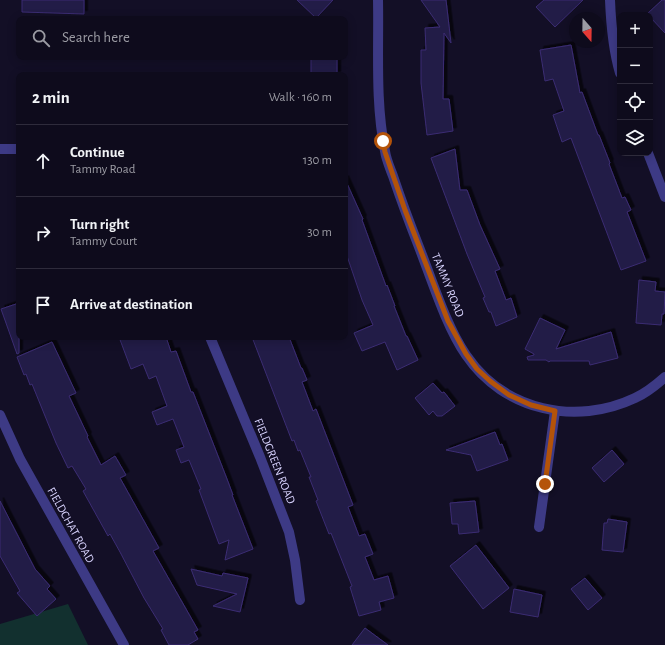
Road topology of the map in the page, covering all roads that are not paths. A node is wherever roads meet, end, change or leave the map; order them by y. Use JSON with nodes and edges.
{"nodes":[{"id":1,"x":378,"y":0,"type":"edge"},
{"id":2,"x":610,"y":0,"type":"edge"},
{"id":3,"x":617,"y":63,"type":"edge"},
{"id":4,"x":0,"y":149,"type":"edge"},
{"id":5,"x":16,"y":149,"type":"edge"},
{"id":6,"x":649,"y":156,"type":"edge"},
{"id":7,"x":665,"y":197,"type":"edge"},
{"id":8,"x":211,"y":340,"type":"edge"},
{"id":9,"x":665,"y":377,"type":"edge"},
{"id":10,"x":555,"y":411,"type":"junction"},
{"id":11,"x":0,"y":415,"type":"edge"},
{"id":12,"x":539,"y":528,"type":"dead end"},
{"id":13,"x":300,"y":600,"type":"dead end"},
{"id":14,"x":124,"y":645,"type":"edge"}],
"edges":[{"from":1,"to":10,"type":"street","name":"TAMMY ROAD"},
{"from":2,"to":3,"type":"street"},
{"from":4,"to":5,"type":"street"},
{"from":6,"to":7,"type":"street"},
{"from":8,"to":13,"type":"street","name":"FIELDGREEN ROAD"},
{"from":9,"to":10,"type":"street","name":"TAMMY ROAD"},
{"from":10,"to":12,"type":"street"},
{"from":11,"to":14,"type":"street","name":"FIELDCHAT ROAD"}]}
